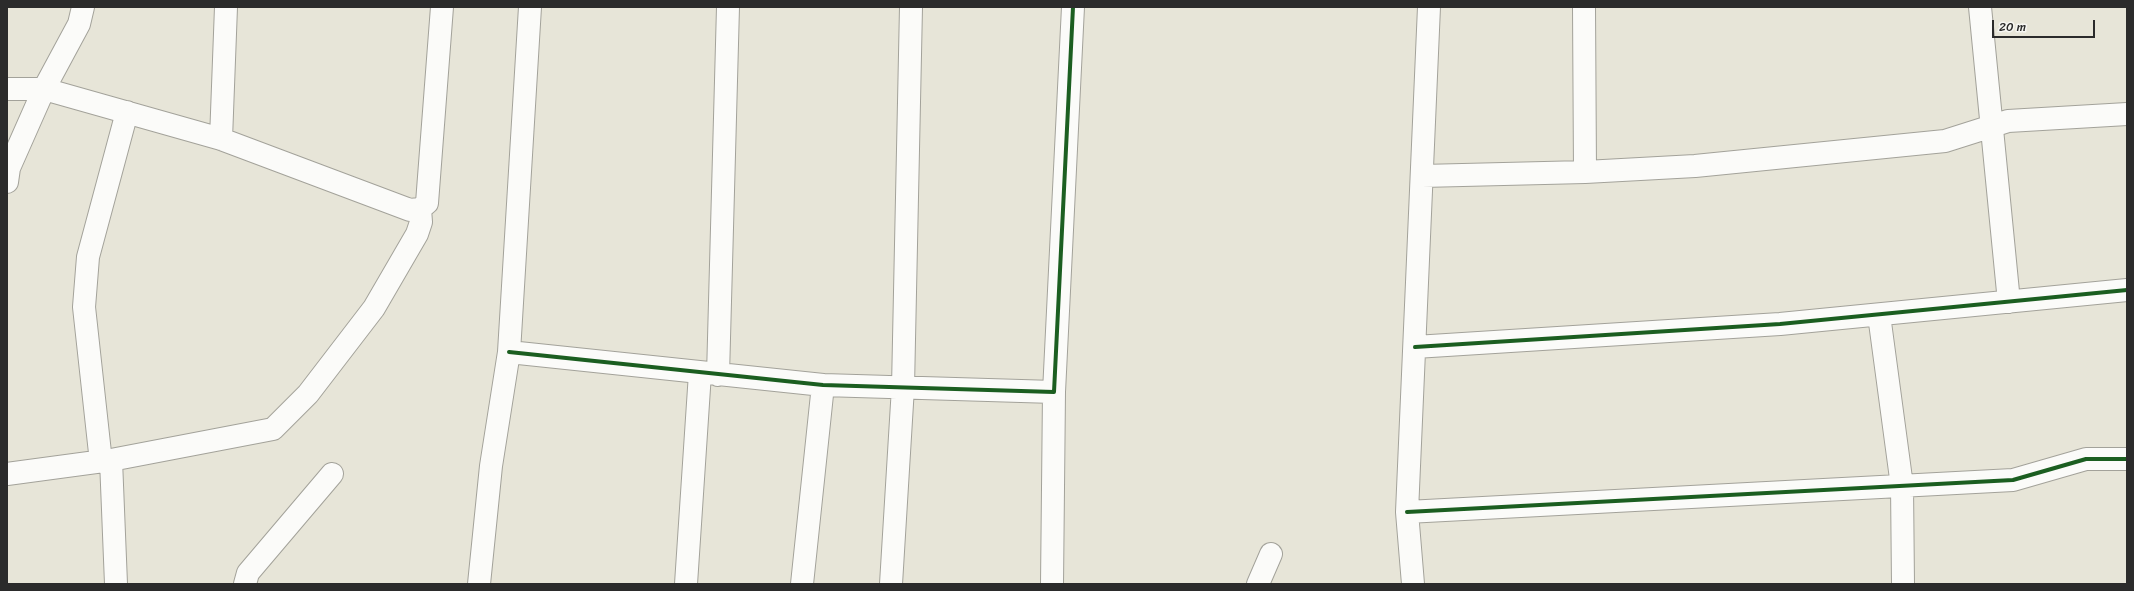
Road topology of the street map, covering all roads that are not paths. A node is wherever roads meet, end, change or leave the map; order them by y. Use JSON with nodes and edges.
{"nodes":[{"id":1,"x":83,"y":7,"type":"edge"},
{"id":2,"x":226,"y":7,"type":"edge"},
{"id":3,"x":442,"y":7,"type":"edge"},
{"id":4,"x":530,"y":7,"type":"edge"},
{"id":5,"x":728,"y":7,"type":"edge"},
{"id":6,"x":911,"y":7,"type":"edge"},
{"id":7,"x":1073,"y":7,"type":"edge"},
{"id":8,"x":1430,"y":7,"type":"edge"},
{"id":9,"x":1584,"y":7,"type":"edge"},
{"id":10,"x":1980,"y":7,"type":"edge"},
{"id":11,"x":7,"y":89,"type":"edge"},
{"id":12,"x":44,"y":89,"type":"junction"},
{"id":13,"x":127,"y":112,"type":"junction"},
{"id":14,"x":2127,"y":114,"type":"edge"},
{"id":15,"x":1991,"y":126,"type":"junction"},
{"id":16,"x":221,"y":139,"type":"junction"},
{"id":17,"x":1585,"y":172,"type":"junction"},
{"id":18,"x":1422,"y":176,"type":"junction"},
{"id":19,"x":7,"y":182,"type":"edge"},
{"id":20,"x":420,"y":209,"type":"junction"},
{"id":21,"x":2127,"y":290,"type":"edge"},
{"id":22,"x":2009,"y":302,"type":"junction"},
{"id":23,"x":1879,"y":315,"type":"junction"},
{"id":24,"x":1415,"y":347,"type":"junction"},
{"id":25,"x":509,"y":352,"type":"junction"},
{"id":26,"x":709,"y":374,"type":"junction"},
{"id":27,"x":823,"y":385,"type":"junction"},
{"id":28,"x":903,"y":386,"type":"junction"},
{"id":29,"x":1054,"y":392,"type":"junction"},
{"id":30,"x":2127,"y":459,"type":"edge"},
{"id":31,"x":106,"y":461,"type":"junction"},
{"id":32,"x":7,"y":474,"type":"edge"},
{"id":33,"x":332,"y":474,"type":"dead end"},
{"id":34,"x":1902,"y":486,"type":"junction"},
{"id":35,"x":1407,"y":512,"type":"junction"},
{"id":36,"x":1271,"y":554,"type":"dead end"},
{"id":37,"x":116,"y":584,"type":"edge"},
{"id":38,"x":245,"y":584,"type":"edge"},
{"id":39,"x":479,"y":584,"type":"edge"},
{"id":40,"x":686,"y":584,"type":"edge"},
{"id":41,"x":802,"y":584,"type":"edge"},
{"id":42,"x":892,"y":584,"type":"edge"},
{"id":43,"x":1052,"y":584,"type":"edge"},
{"id":44,"x":1258,"y":584,"type":"edge"},
{"id":45,"x":1413,"y":584,"type":"edge"},
{"id":46,"x":1903,"y":584,"type":"edge"}],
"edges":[{"from":1,"to":12,"type":"street"},
{"from":2,"to":16,"type":"street"},
{"from":3,"to":20,"type":"street"},
{"from":4,"to":25,"type":"street"},
{"from":5,"to":26,"type":"street"},
{"from":6,"to":28,"type":"street"},
{"from":7,"to":29,"type":"street"},
{"from":8,"to":18,"type":"street"},
{"from":9,"to":17,"type":"street"},
{"from":10,"to":15,"type":"street"},
{"from":11,"to":12,"type":"street"},
{"from":12,"to":13,"type":"street"},
{"from":12,"to":19,"type":"street"},
{"from":13,"to":16,"type":"street"},
{"from":13,"to":31,"type":"street"},
{"from":14,"to":15,"type":"street"},
{"from":15,"to":17,"type":"street"},
{"from":15,"to":22,"type":"street"},
{"from":16,"to":20,"type":"street"},
{"from":17,"to":18,"type":"street"},
{"from":18,"to":24,"type":"street"},
{"from":20,"to":31,"type":"street"},
{"from":21,"to":22,"type":"street"},
{"from":22,"to":23,"type":"street"},
{"from":23,"to":24,"type":"street"},
{"from":23,"to":34,"type":"street"},
{"from":24,"to":35,"type":"street"},
{"from":25,"to":26,"type":"street"},
{"from":25,"to":39,"type":"street"},
{"from":26,"to":27,"type":"street"},
{"from":26,"to":40,"type":"street"},
{"from":27,"to":28,"type":"street"},
{"from":27,"to":41,"type":"street"},
{"from":28,"to":29,"type":"street"},
{"from":28,"to":42,"type":"street"},
{"from":29,"to":43,"type":"street"},
{"from":30,"to":34,"type":"street"},
{"from":31,"to":32,"type":"street"},
{"from":31,"to":37,"type":"street"},
{"from":33,"to":38,"type":"street"},
{"from":34,"to":35,"type":"street"},
{"from":34,"to":46,"type":"street"},
{"from":35,"to":45,"type":"street"},
{"from":36,"to":44,"type":"street"}]}
